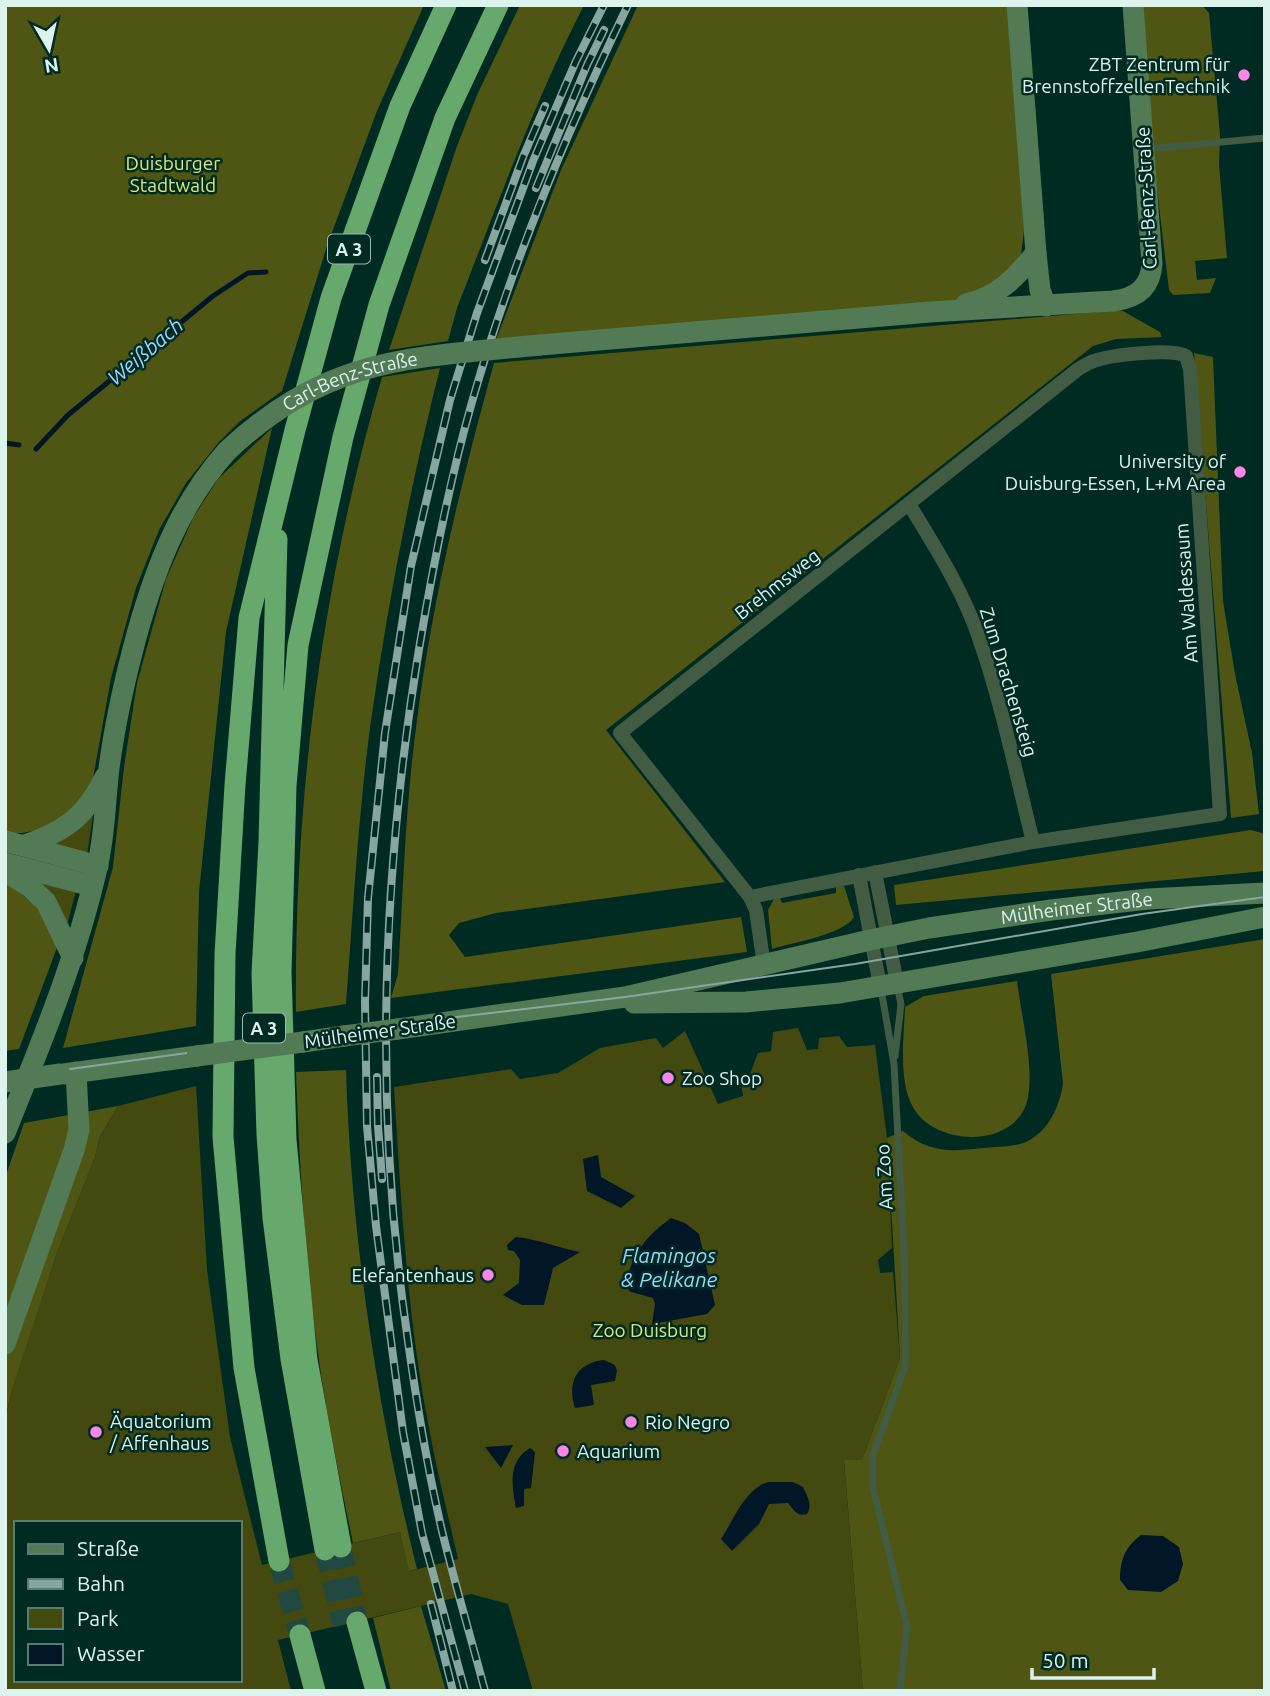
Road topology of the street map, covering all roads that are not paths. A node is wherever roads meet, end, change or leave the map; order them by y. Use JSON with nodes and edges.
{"nodes":[{"id":1,"x":446,"y":5,"type":"edge"},
{"id":2,"x":498,"y":5,"type":"edge"},
{"id":3,"x":1017,"y":5,"type":"edge"},
{"id":4,"x":1133,"y":5,"type":"edge"},
{"id":5,"x":1265,"y":138,"type":"edge"},
{"id":6,"x":1144,"y":149,"type":"junction"},
{"id":7,"x":1036,"y":253,"type":"junction"},
{"id":8,"x":1046,"y":306,"type":"junction"},
{"id":9,"x":930,"y":312,"type":"junction"},
{"id":10,"x":1190,"y":369,"type":"joint"},
{"id":11,"x":277,"y":502,"type":"junction"},
{"id":12,"x":909,"y":504,"type":"junction"},
{"id":13,"x":110,"y":768,"type":"junction"},
{"id":14,"x":1033,"y":842,"type":"junction"},
{"id":15,"x":15,"y":843,"type":"edge"},
{"id":16,"x":5,"y":863,"type":"edge"},
{"id":17,"x":5,"y":871,"type":"edge"},
{"id":18,"x":875,"y":872,"type":"junction"},
{"id":19,"x":95,"y":876,"type":"junction"},
{"id":20,"x":859,"y":876,"type":"junction"},
{"id":21,"x":1265,"y":893,"type":"edge"},
{"id":22,"x":750,"y":897,"type":"junction"},
{"id":23,"x":1265,"y":918,"type":"edge"},
{"id":24,"x":878,"y":938,"type":"junction"},
{"id":25,"x":74,"y":958,"type":"junction"},
{"id":26,"x":764,"y":966,"type":"junction"},
{"id":27,"x":889,"y":985,"type":"junction"},
{"id":28,"x":588,"y":1003,"type":"junction"},
{"id":29,"x":894,"y":1064,"type":"junction"},
{"id":30,"x":68,"y":1073,"type":"junction"},
{"id":31,"x":5,"y":1082,"type":"edge"},
{"id":32,"x":5,"y":1133,"type":"edge"},
{"id":33,"x":5,"y":1345,"type":"edge"},
{"id":34,"x":279,"y":1561,"type":"tunnel mouth"},
{"id":35,"x":300,"y":1635,"type":"tunnel mouth"},
{"id":36,"x":315,"y":1691,"type":"edge"},
{"id":37,"x":362,"y":1691,"type":"edge"},
{"id":38,"x":376,"y":1691,"type":"edge"},
{"id":39,"x":900,"y":1691,"type":"edge"}],
"edges":[{"from":1,"to":11,"type":"highway","number":"A 3"},
{"from":2,"to":11,"type":"highway","number":"A 3"},
{"from":3,"to":7,"type":"main road"},
{"from":4,"to":6,"type":"main road","name":"Carl-Benz-Straße"},
{"from":5,"to":6,"type":"lane"},
{"from":6,"to":8,"type":"main road","name":"Carl-Benz-Straße"},
{"from":7,"to":8,"type":"main road"},
{"from":7,"to":9,"type":"main road","name":"Carl-Benz-Straße"},
{"from":8,"to":9,"type":"main road","name":"Carl-Benz-Straße"},
{"from":9,"to":13,"type":"main road","name":"Carl-Benz-Straße","bridge":true},
{"from":10,"to":12,"type":"street","name":"Brehmsweg"},
{"from":10,"to":14,"type":"street","name":"Am Waldessaum"},
{"from":11,"to":34,"type":"highway"},
{"from":12,"to":14,"type":"street","name":"Zum Drachensteig"},
{"from":12,"to":22,"type":"street","name":"Brehmsweg"},
{"from":13,"to":15,"type":"main road"},
{"from":13,"to":19,"type":"main road","name":"Carl-Benz-Straße"},
{"from":14,"to":18,"type":"street"},
{"from":15,"to":19,"type":"main road"},
{"from":16,"to":19,"type":"main road"},
{"from":17,"to":25,"type":"main road"},
{"from":18,"to":20,"type":"street"},
{"from":18,"to":24,"type":"street"},
{"from":19,"to":25,"type":"main road","name":"Carl-Benz-Straße"},
{"from":20,"to":22,"type":"street"},
{"from":20,"to":24,"type":"street"},
{"from":21,"to":24,"type":"main road","name":"Mülheimer Straße"},
{"from":22,"to":26,"type":"street","name":"Brehmsweg"},
{"from":23,"to":27,"type":"main road","name":"Mülheimer Straße"},
{"from":24,"to":26,"type":"main road","name":"Mülheimer Straße"},
{"from":24,"to":27,"type":"street"},
{"from":25,"to":32,"type":"main road","name":"Carl-Benz-Straße"},
{"from":26,"to":28,"type":"main road","name":"Mülheimer Straße"},
{"from":27,"to":28,"type":"main road","name":"Mülheimer Straße"},
{"from":27,"to":29,"type":"lane","name":"Am Zoo"},
{"from":27,"to":29,"type":"lane","name":"Am Zoo"},
{"from":28,"to":30,"type":"main road","name":"Mülheimer Straße","bridge":true},
{"from":29,"to":39,"type":"lane","name":"Am Zoo"},
{"from":30,"to":31,"type":"main road","name":"Mülheimer Straße","bridge":true},
{"from":30,"to":33,"type":"main road"},
{"from":35,"to":36,"type":"highway"},
{"from":37,"to":38,"type":"highway"}]}
